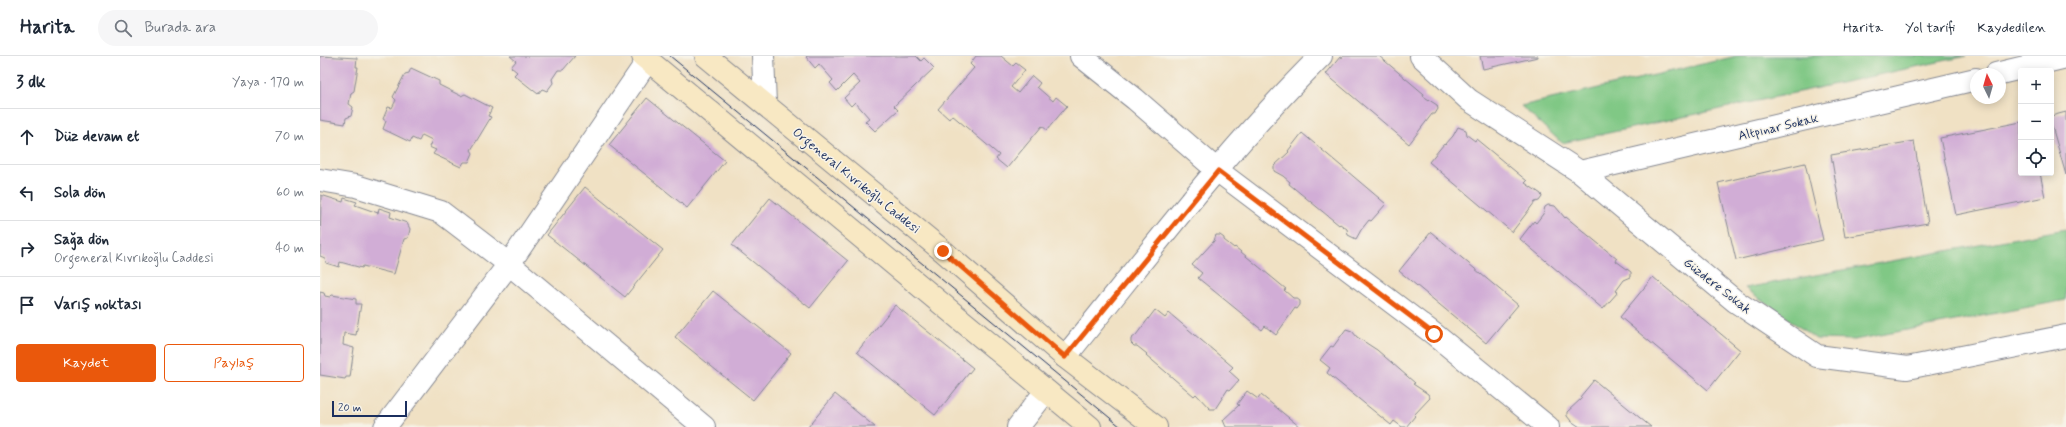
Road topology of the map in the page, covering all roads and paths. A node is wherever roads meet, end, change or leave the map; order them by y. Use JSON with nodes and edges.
{"nodes":[{"id":1,"x":706,"y":56,"type":"edge"},
{"id":2,"x":763,"y":56,"type":"edge"},
{"id":3,"x":1081,"y":56,"type":"edge"},
{"id":4,"x":1321,"y":56,"type":"edge"},
{"id":5,"x":1421,"y":56,"type":"edge"},
{"id":6,"x":2066,"y":57,"type":"edge"},
{"id":7,"x":646,"y":58,"type":"edge"},
{"id":8,"x":2006,"y":72,"type":"edge"},
{"id":9,"x":1970,"y":80,"type":"edge"},
{"id":10,"x":765,"y":104,"type":"junction"},
{"id":11,"x":1218,"y":171,"type":"junction"},
{"id":12,"x":1580,"y":172,"type":"junction"},
{"id":13,"x":320,"y":180,"type":"edge"},
{"id":14,"x":508,"y":264,"type":"junction"},
{"id":15,"x":2066,"y":336,"type":"edge"},
{"id":16,"x":1065,"y":357,"type":"junction"},
{"id":17,"x":1046,"y":391,"type":"junction"},
{"id":18,"x":385,"y":427,"type":"edge"},
{"id":19,"x":704,"y":427,"type":"edge"},
{"id":20,"x":1018,"y":427,"type":"edge"},
{"id":21,"x":1090,"y":427,"type":"edge"},
{"id":22,"x":1156,"y":427,"type":"edge"},
{"id":23,"x":1548,"y":427,"type":"edge"}],
"edges":[{"from":1,"to":10,"type":"main road","name":"Orgeneral Kıvrıkoğlu Caddesi"},
{"from":2,"to":10,"type":"street"},
{"from":3,"to":11,"type":"street"},
{"from":4,"to":11,"type":"street"},
{"from":5,"to":12,"type":"street","name":"Güzdere Sokak"},
{"from":6,"to":8,"type":"street"},
{"from":7,"to":14,"type":"street"},
{"from":7,"to":17,"type":"main road"},
{"from":9,"to":12,"type":"street","name":"Altpınar Sokak"},
{"from":10,"to":16,"type":"main road","name":"Orgeneral Kıvrıkoğlu Caddesi"},
{"from":11,"to":16,"type":"street"},
{"from":11,"to":23,"type":"street"},
{"from":12,"to":15,"type":"street","name":"Güzdere Sokak"},
{"from":13,"to":14,"type":"street"},
{"from":14,"to":18,"type":"street"},
{"from":14,"to":19,"type":"street"},
{"from":16,"to":22,"type":"main road","name":"Orgeneral Kıvrıkoğlu Caddesi"},
{"from":17,"to":20,"type":"street"},
{"from":17,"to":21,"type":"main road"}]}
